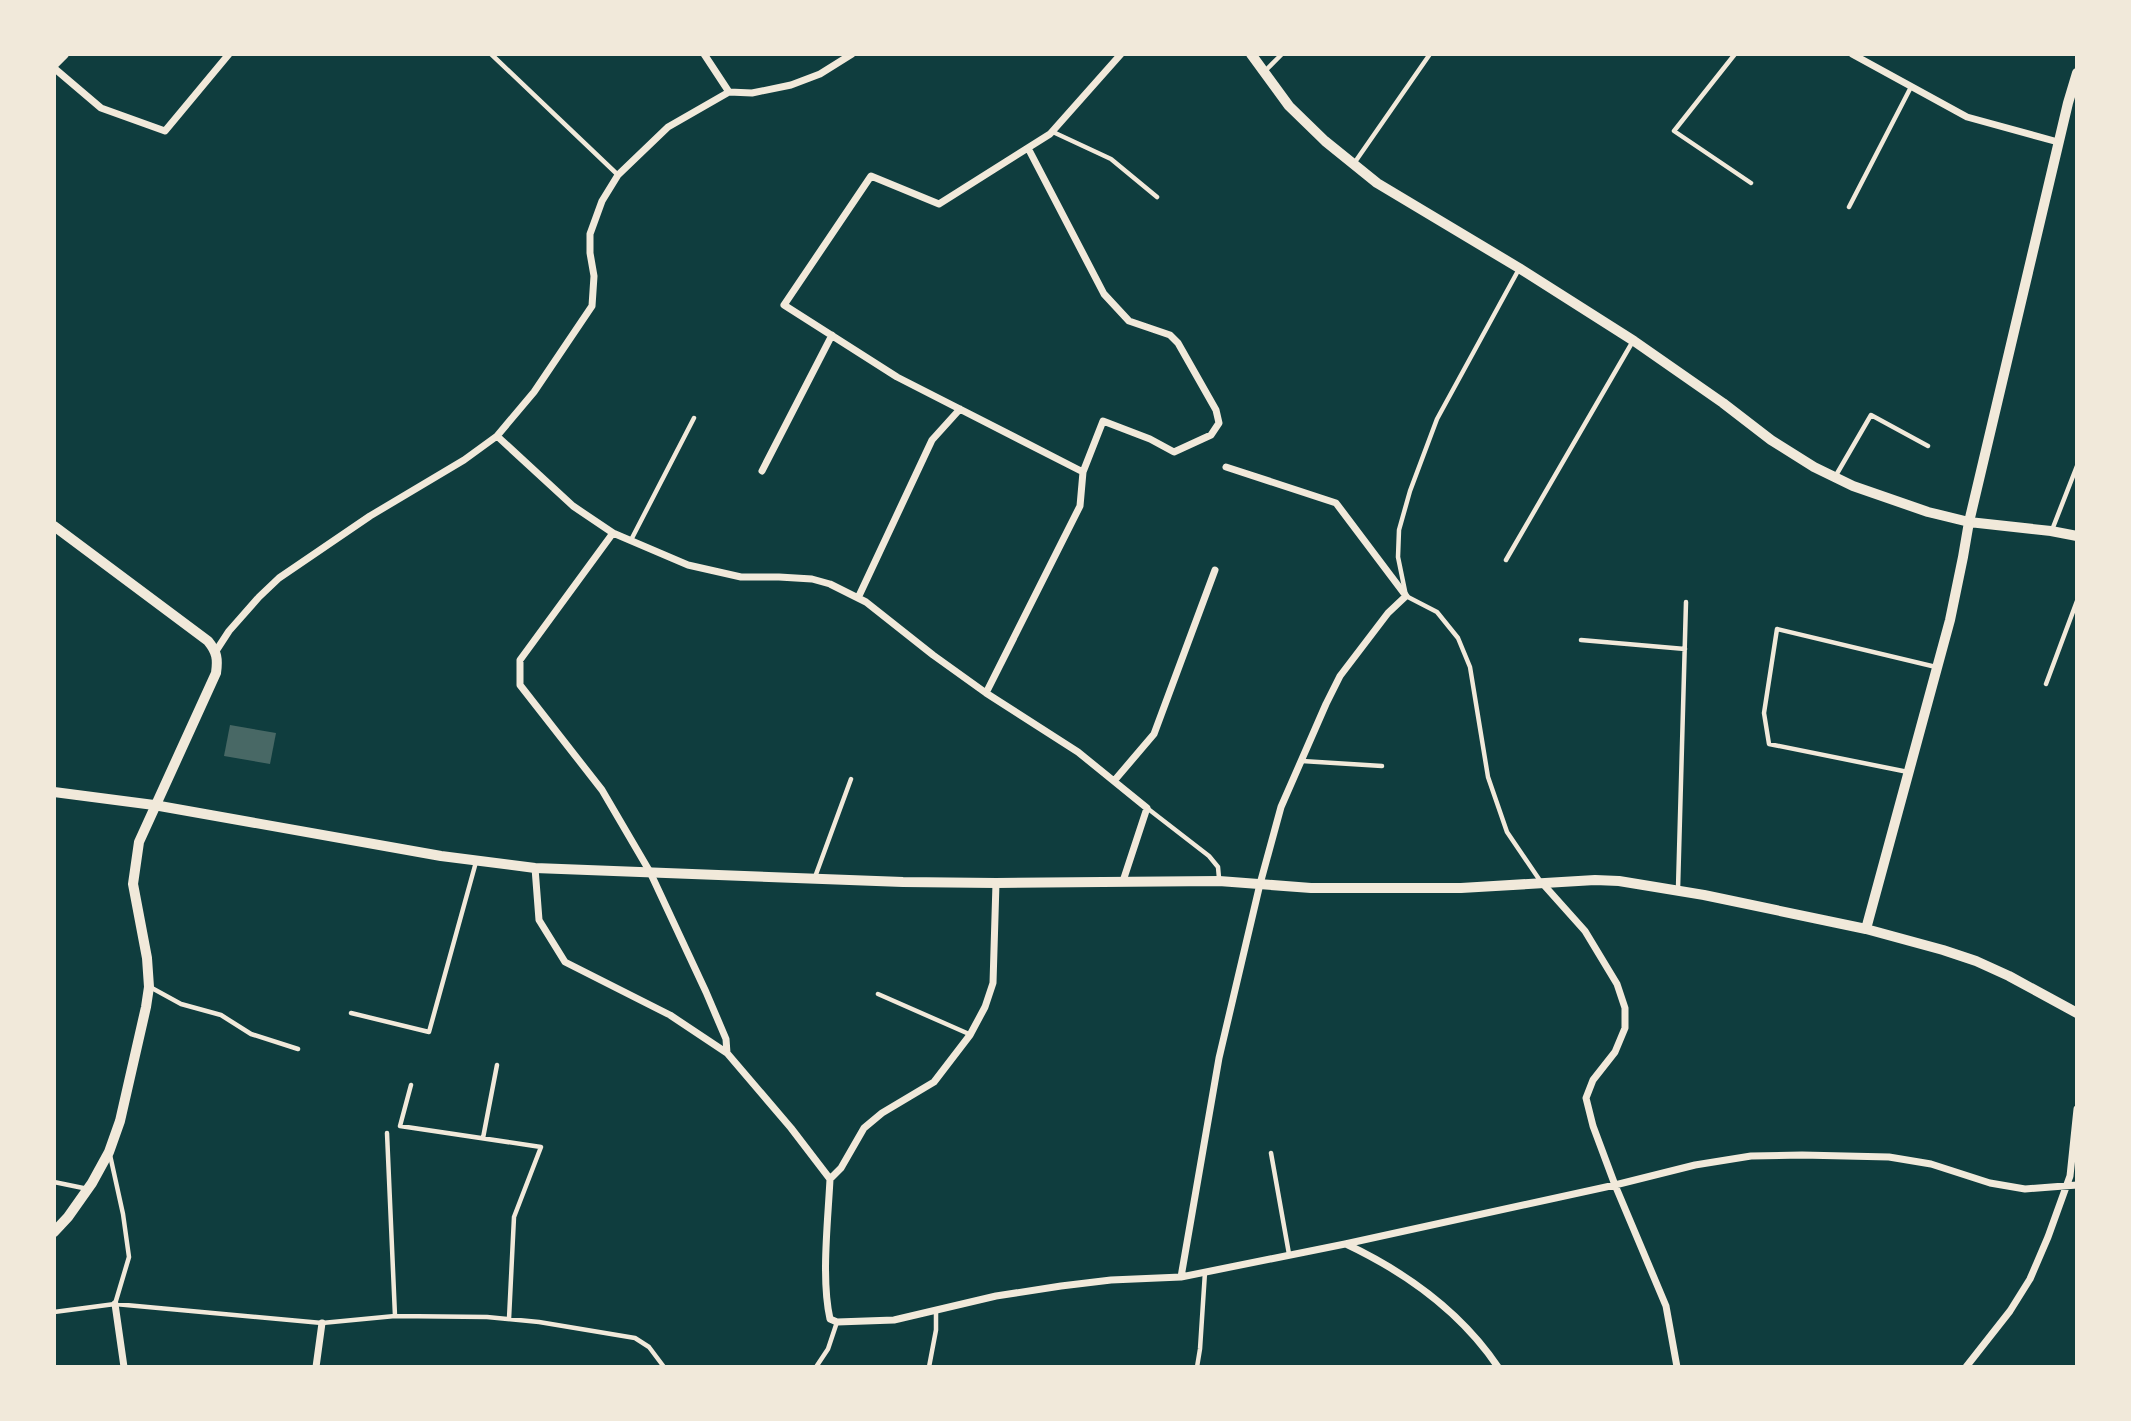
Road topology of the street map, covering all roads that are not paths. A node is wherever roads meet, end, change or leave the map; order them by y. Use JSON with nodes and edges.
{"nodes":[{"id":1,"x":64,"y":54,"type":"edge"},
{"id":2,"x":229,"y":54,"type":"edge"},
{"id":3,"x":491,"y":54,"type":"edge"},
{"id":4,"x":704,"y":54,"type":"edge"},
{"id":5,"x":852,"y":54,"type":"edge"},
{"id":6,"x":1121,"y":54,"type":"edge"},
{"id":7,"x":1251,"y":54,"type":"edge"},
{"id":8,"x":1282,"y":54,"type":"edge"},
{"id":9,"x":1430,"y":54,"type":"edge"},
{"id":10,"x":1735,"y":54,"type":"edge"},
{"id":11,"x":1852,"y":54,"type":"edge"},
{"id":12,"x":54,"y":66,"type":"edge"},
{"id":13,"x":1263,"y":73,"type":"junction"},
{"id":14,"x":2077,"y":73,"type":"edge"},
{"id":15,"x":1911,"y":86,"type":"junction"},
{"id":16,"x":729,"y":92,"type":"junction"},
{"id":17,"x":1052,"y":132,"type":"junction"},
{"id":18,"x":2059,"y":142,"type":"junction"},
{"id":19,"x":1028,"y":148,"type":"junction"},
{"id":20,"x":1353,"y":164,"type":"junction"},
{"id":21,"x":618,"y":175,"type":"junction"},
{"id":22,"x":1751,"y":183,"type":"dead end"},
{"id":23,"x":1157,"y":197,"type":"dead end"},
{"id":24,"x":1849,"y":207,"type":"dead end"},
{"id":25,"x":1519,"y":268,"type":"junction"},
{"id":26,"x":832,"y":335,"type":"junction"},
{"id":27,"x":1634,"y":341,"type":"junction"},
{"id":28,"x":960,"y":409,"type":"junction"},
{"id":29,"x":694,"y":418,"type":"dead end"},
{"id":30,"x":497,"y":436,"type":"junction"},
{"id":31,"x":1928,"y":446,"type":"dead end"},
{"id":32,"x":2077,"y":466,"type":"edge"},
{"id":33,"x":1226,"y":467,"type":"dead end"},
{"id":34,"x":762,"y":471,"type":"dead end"},
{"id":35,"x":1083,"y":472,"type":"junction"},
{"id":36,"x":1835,"y":477,"type":"junction"},
{"id":37,"x":1969,"y":522,"type":"junction"},
{"id":38,"x":54,"y":526,"type":"edge"},
{"id":39,"x":2052,"y":531,"type":"junction"},
{"id":40,"x":613,"y":533,"type":"junction"},
{"id":41,"x":2077,"y":536,"type":"edge"},
{"id":42,"x":631,"y":540,"type":"junction"},
{"id":43,"x":1506,"y":560,"type":"dead end"},
{"id":44,"x":1215,"y":570,"type":"dead end"},
{"id":45,"x":1406,"y":596,"type":"junction"},
{"id":46,"x":858,"y":598,"type":"junction"},
{"id":47,"x":2077,"y":601,"type":"edge"},
{"id":48,"x":1686,"y":602,"type":"dead end"},
{"id":49,"x":1581,"y":640,"type":"dead end"},
{"id":50,"x":1685,"y":649,"type":"junction"},
{"id":51,"x":216,"y":651,"type":"junction"},
{"id":52,"x":1937,"y":667,"type":"junction"},
{"id":53,"x":2046,"y":684,"type":"dead end"},
{"id":54,"x":986,"y":693,"type":"junction"},
{"id":55,"x":1302,"y":761,"type":"junction"},
{"id":56,"x":1382,"y":766,"type":"dead end"},
{"id":57,"x":1909,"y":772,"type":"junction"},
{"id":58,"x":851,"y":779,"type":"dead end"},
{"id":59,"x":1114,"y":782,"type":"junction"},
{"id":60,"x":54,"y":792,"type":"edge"},
{"id":61,"x":154,"y":805,"type":"junction"},
{"id":62,"x":1147,"y":808,"type":"junction"},
{"id":63,"x":476,"y":861,"type":"junction"},
{"id":64,"x":534,"y":867,"type":"junction"},
{"id":65,"x":650,"y":872,"type":"junction"},
{"id":66,"x":815,"y":878,"type":"junction"},
{"id":67,"x":1123,"y":881,"type":"junction"},
{"id":68,"x":1219,"y":881,"type":"junction"},
{"id":69,"x":996,"y":883,"type":"junction"},
{"id":70,"x":1260,"y":884,"type":"junction"},
{"id":71,"x":1543,"y":884,"type":"junction"},
{"id":72,"x":1678,"y":890,"type":"junction"},
{"id":73,"x":1866,"y":929,"type":"junction"},
{"id":74,"x":149,"y":987,"type":"junction"},
{"id":75,"x":878,"y":994,"type":"dead end"},
{"id":76,"x":351,"y":1013,"type":"dead end"},
{"id":77,"x":2077,"y":1013,"type":"edge"},
{"id":78,"x":970,"y":1035,"type":"junction"},
{"id":79,"x":298,"y":1049,"type":"dead end"},
{"id":80,"x":727,"y":1053,"type":"junction"},
{"id":81,"x":497,"y":1065,"type":"dead end"},
{"id":82,"x":411,"y":1085,"type":"dead end"},
{"id":83,"x":2077,"y":1108,"type":"edge"},
{"id":84,"x":387,"y":1133,"type":"dead end"},
{"id":85,"x":483,"y":1138,"type":"junction"},
{"id":86,"x":109,"y":1152,"type":"junction"},
{"id":87,"x":1271,"y":1153,"type":"dead end"},
{"id":88,"x":830,"y":1179,"type":"junction"},
{"id":89,"x":54,"y":1182,"type":"edge"},
{"id":90,"x":1615,"y":1185,"type":"junction"},
{"id":91,"x":2077,"y":1185,"type":"edge"},
{"id":92,"x":2065,"y":1187,"type":"junction"},
{"id":93,"x":88,"y":1189,"type":"junction"},
{"id":94,"x":54,"y":1232,"type":"edge"},
{"id":95,"x":1345,"y":1244,"type":"junction"},
{"id":96,"x":1290,"y":1255,"type":"junction"},
{"id":97,"x":1205,"y":1272,"type":"junction"},
{"id":98,"x":1181,"y":1277,"type":"junction"},
{"id":99,"x":115,"y":1304,"type":"junction"},
{"id":100,"x":936,"y":1311,"type":"junction"},
{"id":101,"x":54,"y":1312,"type":"edge"},
{"id":102,"x":395,"y":1316,"type":"junction"},
{"id":103,"x":509,"y":1319,"type":"junction"},
{"id":104,"x":837,"y":1322,"type":"junction"},
{"id":105,"x":322,"y":1323,"type":"junction"},
{"id":106,"x":124,"y":1367,"type":"edge"},
{"id":107,"x":316,"y":1367,"type":"edge"},
{"id":108,"x":664,"y":1367,"type":"edge"},
{"id":109,"x":816,"y":1367,"type":"edge"},
{"id":110,"x":929,"y":1367,"type":"edge"},
{"id":111,"x":1197,"y":1367,"type":"edge"},
{"id":112,"x":1499,"y":1367,"type":"edge"},
{"id":113,"x":1677,"y":1367,"type":"edge"},
{"id":114,"x":1966,"y":1367,"type":"edge"}],
"edges":[{"from":1,"to":12,"type":"street"},
{"from":2,"to":12,"type":"street"},
{"from":3,"to":21,"type":"lane"},
{"from":4,"to":16,"type":"street"},
{"from":5,"to":16,"type":"street"},
{"from":6,"to":17,"type":"street"},
{"from":7,"to":13,"type":"street"},
{"from":8,"to":13,"type":"lane"},
{"from":9,"to":20,"type":"lane"},
{"from":10,"to":22,"type":"lane"},
{"from":11,"to":15,"type":"street"},
{"from":13,"to":20,"type":"street"},
{"from":14,"to":18,"type":"street"},
{"from":15,"to":18,"type":"street"},
{"from":15,"to":24,"type":"lane"},
{"from":16,"to":21,"type":"street"},
{"from":17,"to":19,"type":"street"},
{"from":17,"to":23,"type":"lane"},
{"from":18,"to":37,"type":"street"},
{"from":19,"to":26,"type":"street"},
{"from":19,"to":35,"type":"street"},
{"from":20,"to":25,"type":"street"},
{"from":21,"to":30,"type":"street"},
{"from":25,"to":27,"type":"street"},
{"from":25,"to":45,"type":"lane"},
{"from":26,"to":28,"type":"street"},
{"from":26,"to":34,"type":"street"},
{"from":27,"to":36,"type":"street"},
{"from":27,"to":43,"type":"lane"},
{"from":28,"to":35,"type":"street"},
{"from":28,"to":46,"type":"street"},
{"from":29,"to":42,"type":"lane"},
{"from":30,"to":40,"type":"street"},
{"from":30,"to":51,"type":"street"},
{"from":31,"to":36,"type":"lane"},
{"from":32,"to":39,"type":"lane"},
{"from":33,"to":45,"type":"street"},
{"from":35,"to":54,"type":"street"},
{"from":36,"to":37,"type":"street"},
{"from":37,"to":39,"type":"street"},
{"from":37,"to":52,"type":"street"},
{"from":38,"to":51,"type":"street"},
{"from":39,"to":41,"type":"street"},
{"from":40,"to":42,"type":"street"},
{"from":40,"to":65,"type":"street"},
{"from":42,"to":46,"type":"street"},
{"from":44,"to":59,"type":"street"},
{"from":45,"to":55,"type":"street"},
{"from":45,"to":71,"type":"lane"},
{"from":46,"to":54,"type":"street"},
{"from":47,"to":53,"type":"lane"},
{"from":48,"to":50,"type":"lane"},
{"from":49,"to":50,"type":"lane"},
{"from":50,"to":72,"type":"lane"},
{"from":51,"to":61,"type":"street"},
{"from":52,"to":57,"type":"street"},
{"from":52,"to":57,"type":"lane"},
{"from":54,"to":59,"type":"street"},
{"from":55,"to":56,"type":"lane"},
{"from":55,"to":70,"type":"street"},
{"from":57,"to":73,"type":"street"},
{"from":58,"to":66,"type":"lane"},
{"from":59,"to":62,"type":"street"},
{"from":60,"to":61,"type":"street"},
{"from":61,"to":63,"type":"street"},
{"from":61,"to":74,"type":"street"},
{"from":62,"to":67,"type":"street"},
{"from":62,"to":68,"type":"lane"},
{"from":63,"to":64,"type":"street"},
{"from":63,"to":76,"type":"lane"},
{"from":64,"to":65,"type":"street"},
{"from":64,"to":80,"type":"street"},
{"from":65,"to":66,"type":"street"},
{"from":65,"to":80,"type":"street"},
{"from":66,"to":69,"type":"street"},
{"from":67,"to":68,"type":"street"},
{"from":67,"to":69,"type":"street"},
{"from":68,"to":70,"type":"street"},
{"from":69,"to":78,"type":"street"},
{"from":70,"to":71,"type":"street"},
{"from":70,"to":98,"type":"street"},
{"from":71,"to":72,"type":"street"},
{"from":71,"to":90,"type":"street"},
{"from":72,"to":73,"type":"street"},
{"from":73,"to":77,"type":"street"},
{"from":74,"to":79,"type":"lane"},
{"from":74,"to":86,"type":"street"},
{"from":75,"to":78,"type":"lane"},
{"from":78,"to":88,"type":"street"},
{"from":80,"to":88,"type":"street"},
{"from":81,"to":85,"type":"lane"},
{"from":82,"to":85,"type":"lane"},
{"from":83,"to":92,"type":"street"},
{"from":84,"to":102,"type":"lane"},
{"from":85,"to":103,"type":"lane"},
{"from":86,"to":93,"type":"street"},
{"from":86,"to":99,"type":"lane"},
{"from":87,"to":96,"type":"lane"},
{"from":88,"to":104,"type":"street"},
{"from":89,"to":93,"type":"lane"},
{"from":90,"to":92,"type":"street"},
{"from":90,"to":95,"type":"street"},
{"from":90,"to":113,"type":"street"},
{"from":91,"to":92,"type":"street"},
{"from":92,"to":114,"type":"street"},
{"from":93,"to":94,"type":"street"},
{"from":95,"to":96,"type":"street"},
{"from":95,"to":112,"type":"street"},
{"from":96,"to":97,"type":"street"},
{"from":97,"to":98,"type":"street"},
{"from":97,"to":111,"type":"lane"},
{"from":98,"to":100,"type":"street"},
{"from":99,"to":101,"type":"lane"},
{"from":99,"to":105,"type":"lane"},
{"from":99,"to":106,"type":"street"},
{"from":100,"to":104,"type":"street"},
{"from":100,"to":110,"type":"lane"},
{"from":102,"to":103,"type":"lane"},
{"from":102,"to":105,"type":"lane"},
{"from":103,"to":108,"type":"lane"},
{"from":104,"to":109,"type":"lane"},
{"from":105,"to":107,"type":"street"}]}
